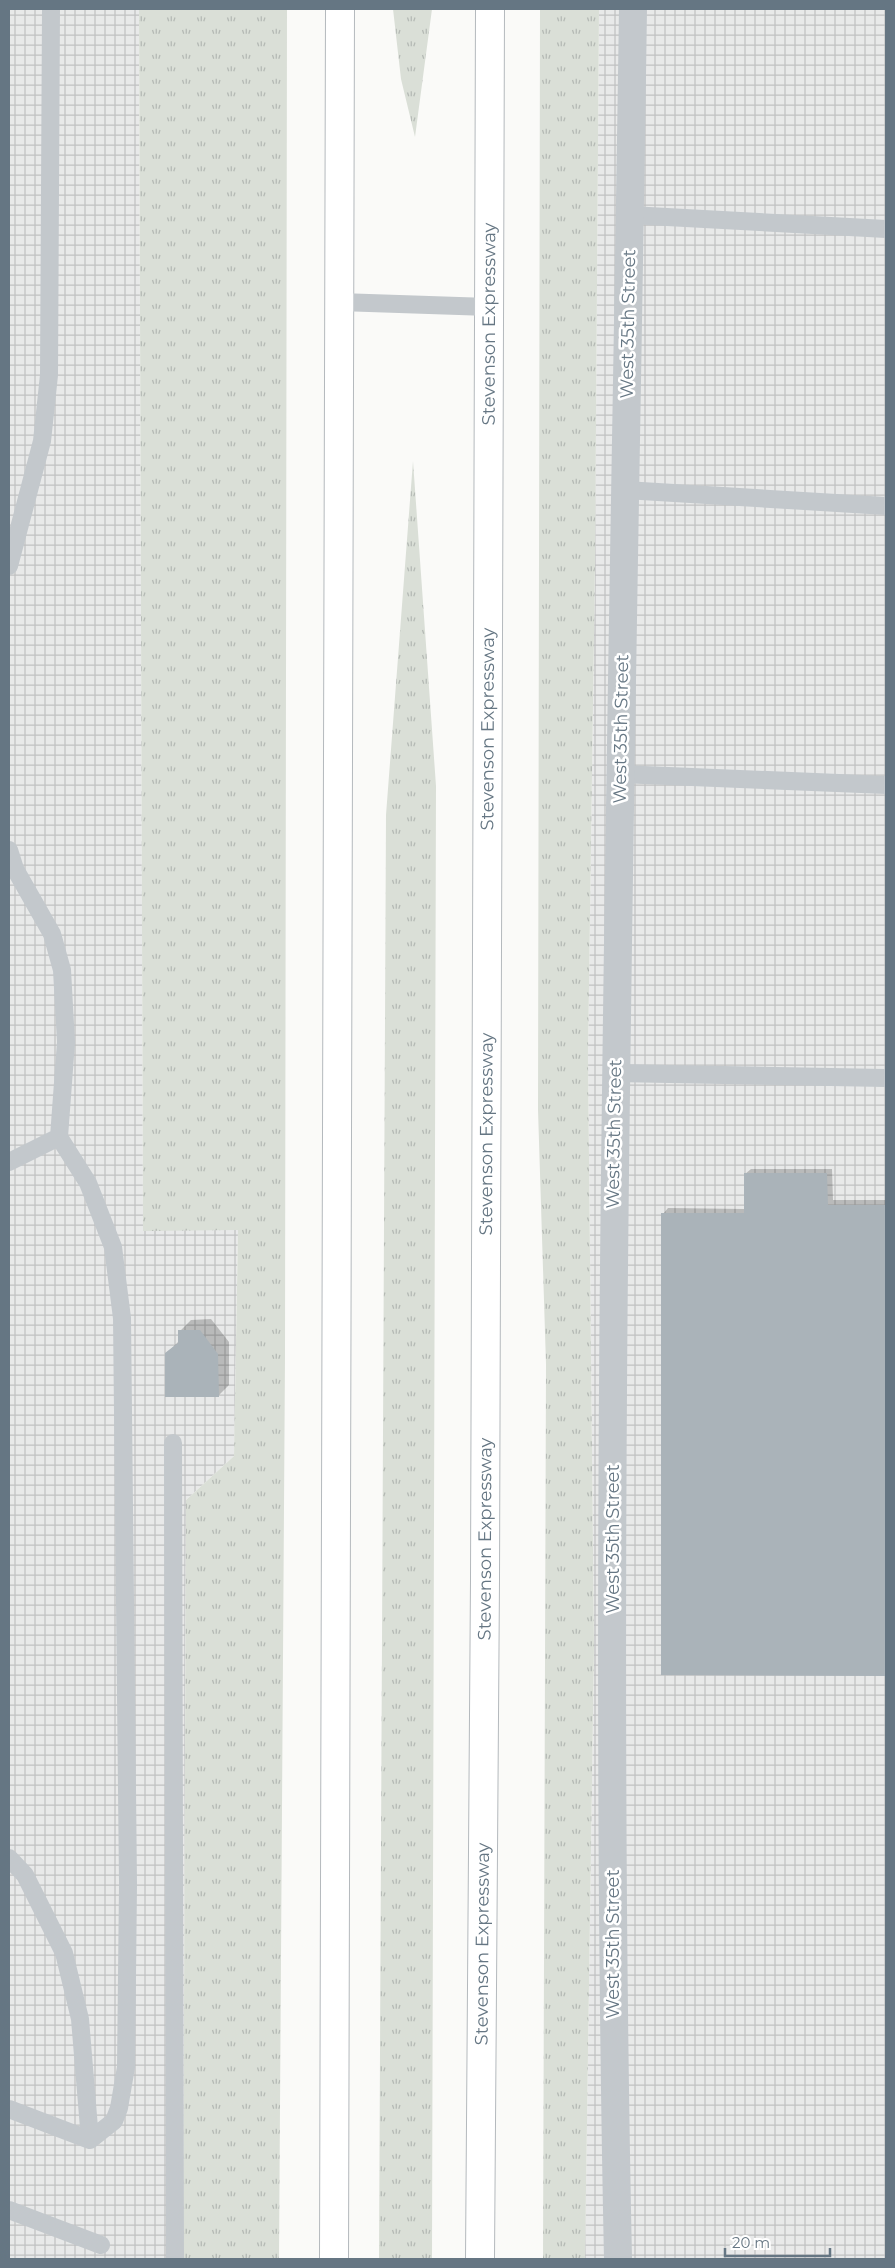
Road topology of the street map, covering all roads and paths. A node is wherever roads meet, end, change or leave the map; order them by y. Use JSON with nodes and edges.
{"nodes":[{"id":1,"x":51,"y":9,"type":"edge"},
{"id":2,"x":340,"y":9,"type":"edge"},
{"id":3,"x":490,"y":9,"type":"edge"},
{"id":4,"x":633,"y":9,"type":"edge"},
{"id":5,"x":630,"y":215,"type":"junction"},
{"id":6,"x":886,"y":229,"type":"edge"},
{"id":7,"x":340,"y":302,"type":"junction"},
{"id":8,"x":489,"y":307,"type":"junction"},
{"id":9,"x":625,"y":490,"type":"junction"},
{"id":10,"x":886,"y":506,"type":"edge"},
{"id":11,"x":9,"y":566,"type":"edge"},
{"id":12,"x":620,"y":774,"type":"junction"},
{"id":13,"x":886,"y":785,"type":"edge"},
{"id":14,"x":9,"y":850,"type":"edge"},
{"id":15,"x":12,"y":870,"type":"edge"},
{"id":16,"x":615,"y":1073,"type":"junction"},
{"id":17,"x":886,"y":1078,"type":"edge"},
{"id":18,"x":59,"y":1137,"type":"junction"},
{"id":19,"x":9,"y":1162,"type":"edge"},
{"id":20,"x":174,"y":1443,"type":"dead end"},
{"id":21,"x":9,"y":1858,"type":"edge"},
{"id":22,"x":9,"y":2109,"type":"edge"},
{"id":23,"x":90,"y":2140,"type":"junction"},
{"id":24,"x":9,"y":2210,"type":"edge"},
{"id":25,"x":100,"y":2245,"type":"dead end"},
{"id":26,"x":175,"y":2259,"type":"edge"},
{"id":27,"x":334,"y":2259,"type":"edge"},
{"id":28,"x":480,"y":2259,"type":"edge"},
{"id":29,"x":618,"y":2259,"type":"edge"}],
"edges":[{"from":1,"to":11,"type":"lane"},
{"from":2,"to":7,"type":"highway"},
{"from":3,"to":8,"type":"highway","name":"Stevenson Expressway"},
{"from":4,"to":5,"type":"street","name":"West 35th Street"},
{"from":5,"to":6,"type":"lane"},
{"from":5,"to":9,"type":"street","name":"West 35th Street"},
{"from":7,"to":8,"type":"lane"},
{"from":7,"to":27,"type":"highway"},
{"from":8,"to":28,"type":"highway","name":"Stevenson Expressway"},
{"from":9,"to":10,"type":"lane"},
{"from":9,"to":12,"type":"street","name":"West 35th Street"},
{"from":12,"to":13,"type":"lane"},
{"from":12,"to":16,"type":"street","name":"West 35th Street"},
{"from":14,"to":15,"type":"lane"},
{"from":15,"to":18,"type":"lane"},
{"from":16,"to":17,"type":"lane"},
{"from":16,"to":29,"type":"street","name":"West 35th Street"},
{"from":18,"to":19,"type":"lane"},
{"from":18,"to":23,"type":"lane"},
{"from":20,"to":26,"type":"lane"},
{"from":21,"to":23,"type":"lane"},
{"from":22,"to":23,"type":"lane"},
{"from":24,"to":25,"type":"lane"}]}
